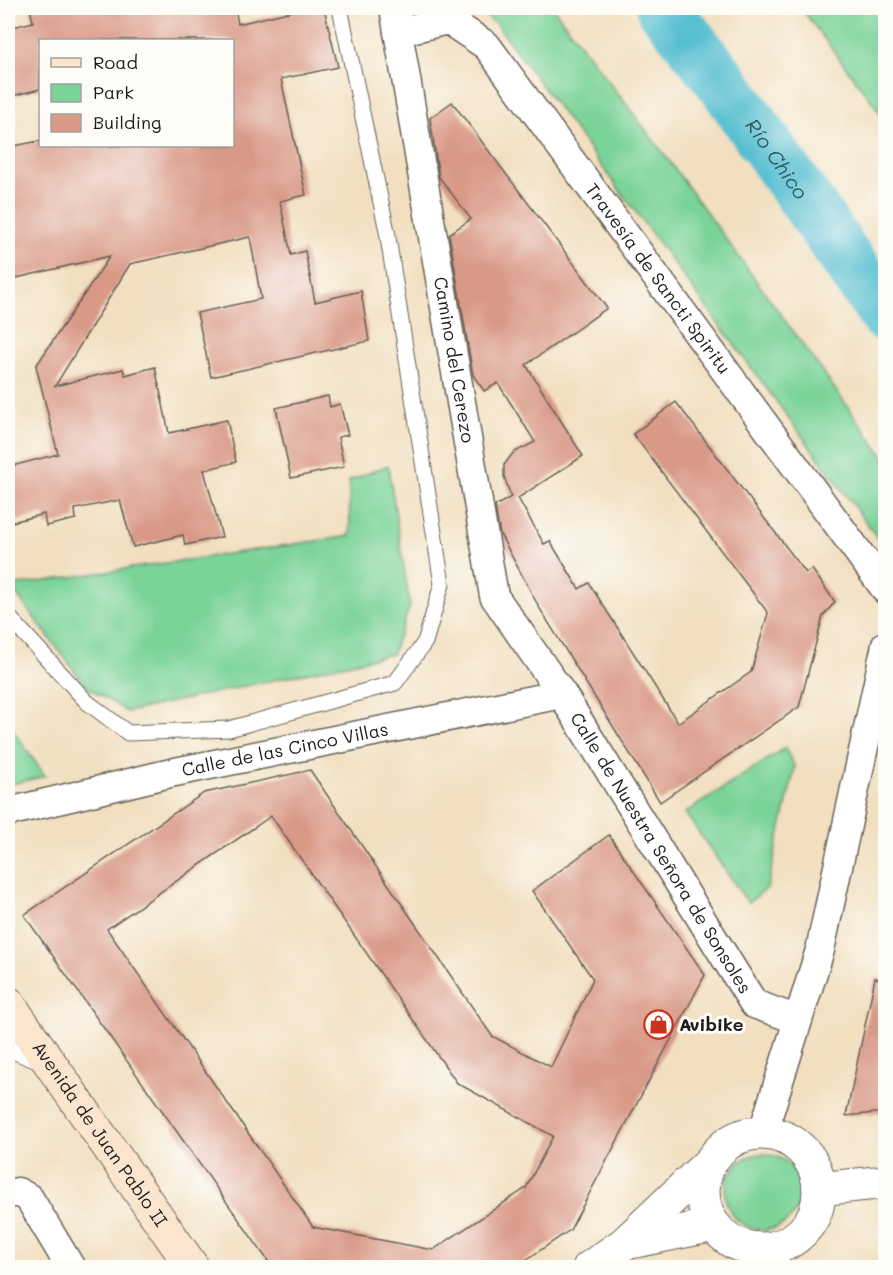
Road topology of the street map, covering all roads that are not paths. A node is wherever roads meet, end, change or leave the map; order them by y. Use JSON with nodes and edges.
{"nodes":[{"id":1,"x":339,"y":8,"type":"edge"},
{"id":2,"x":396,"y":20,"type":"edge"},
{"id":3,"x":885,"y":590,"type":"edge"},
{"id":4,"x":8,"y":616,"type":"edge"},
{"id":5,"x":885,"y":645,"type":"edge"},
{"id":6,"x":562,"y":694,"type":"junction"},
{"id":7,"x":8,"y":812,"type":"edge"},
{"id":8,"x":8,"y":1003,"type":"edge"},
{"id":9,"x":798,"y":1020,"type":"junction"},
{"id":10,"x":8,"y":1041,"type":"edge"},
{"id":11,"x":53,"y":1067,"type":"junction"},
{"id":12,"x":764,"y":1132,"type":"junction"},
{"id":13,"x":709,"y":1163,"type":"junction"},
{"id":14,"x":885,"y":1182,"type":"edge"},
{"id":15,"x":819,"y":1189,"type":"junction"},
{"id":16,"x":8,"y":1194,"type":"edge"},
{"id":17,"x":714,"y":1225,"type":"junction"},
{"id":18,"x":626,"y":1243,"type":"junction"},
{"id":19,"x":755,"y":1258,"type":"edge"},
{"id":20,"x":71,"y":1268,"type":"edge"},
{"id":21,"x":193,"y":1268,"type":"edge"},
{"id":22,"x":589,"y":1268,"type":"edge"}],
"edges":[{"from":1,"to":4,"type":"lane"},
{"from":2,"to":3,"type":"street","name":"Travesía de Sancti Spiritu"},
{"from":2,"to":6,"type":"street","name":"Camino del Cerezo"},
{"from":5,"to":9,"type":"street"},
{"from":6,"to":7,"type":"street","name":"Calle de las Cinco Villas"},
{"from":6,"to":9,"type":"street","name":"Calle de Nuestra Señora de Sonsoles"},
{"from":8,"to":11,"type":"main road","name":"Avenida de Juan Pablo II"},
{"from":9,"to":12,"type":"street"},
{"from":10,"to":11,"type":"lane"},
{"from":11,"to":21,"type":"main road","name":"Avenida de Juan Pablo II"},
{"from":12,"to":13,"type":"street"},
{"from":12,"to":15,"type":"street"},
{"from":13,"to":17,"type":"street"},
{"from":13,"to":18,"type":"street"},
{"from":14,"to":15,"type":"street"},
{"from":15,"to":19,"type":"street"},
{"from":16,"to":20,"type":"street"},
{"from":17,"to":18,"type":"street"},
{"from":17,"to":19,"type":"street"},
{"from":18,"to":22,"type":"street"}]}
